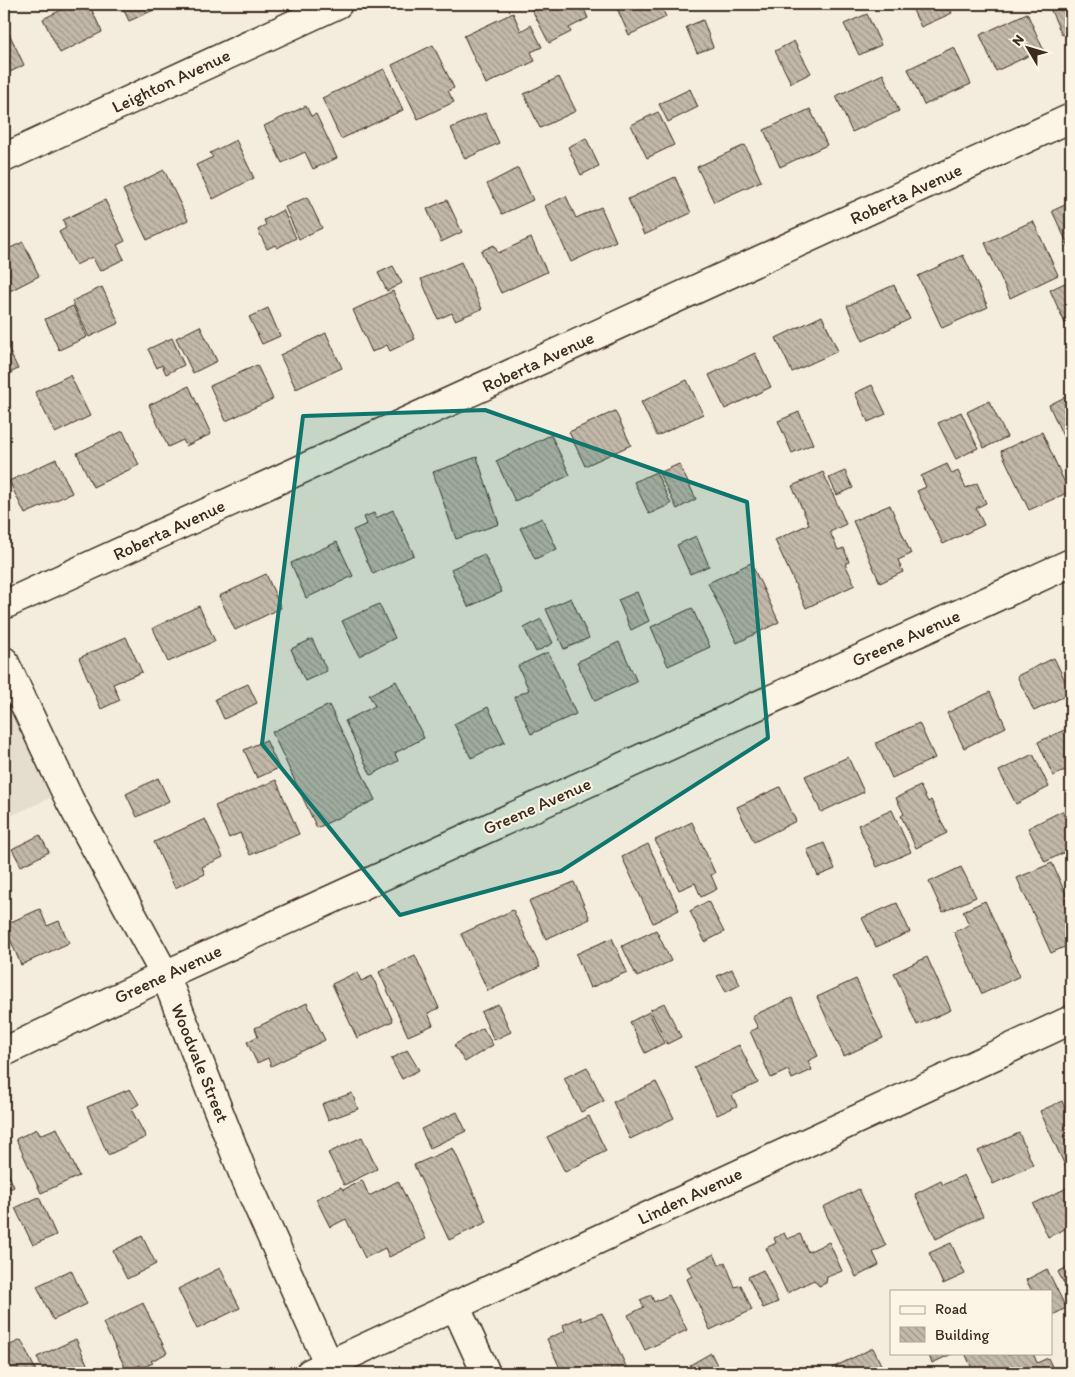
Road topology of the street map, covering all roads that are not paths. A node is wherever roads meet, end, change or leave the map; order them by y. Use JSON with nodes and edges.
{"nodes":[{"id":1,"x":338,"y":4,"type":"edge"},
{"id":2,"x":1071,"y":118,"type":"edge"},
{"id":3,"x":4,"y":158,"type":"edge"},
{"id":4,"x":1071,"y":563,"type":"edge"},
{"id":5,"x":4,"y":605,"type":"edge"},
{"id":6,"x":4,"y":661,"type":"edge"},
{"id":7,"x":165,"y":975,"type":"junction"},
{"id":8,"x":1071,"y":1020,"type":"edge"},
{"id":9,"x":4,"y":1052,"type":"edge"},
{"id":10,"x":455,"y":1305,"type":"junction"},
{"id":11,"x":319,"y":1369,"type":"edge"},
{"id":12,"x":486,"y":1373,"type":"edge"}],
"edges":[{"from":1,"to":3,"type":"street","name":"Leighton Avenue"},
{"from":2,"to":5,"type":"street","name":"Roberta Avenue"},
{"from":4,"to":7,"type":"street","name":"Greene Avenue"},
{"from":6,"to":7,"type":"street","name":"Woodvale Street"},
{"from":7,"to":9,"type":"street","name":"Greene Avenue"},
{"from":7,"to":11,"type":"street","name":"Woodvale Street"},
{"from":8,"to":10,"type":"street","name":"Linden Avenue"},
{"from":10,"to":11,"type":"street","name":"Linden Avenue"},
{"from":10,"to":12,"type":"street"}]}
